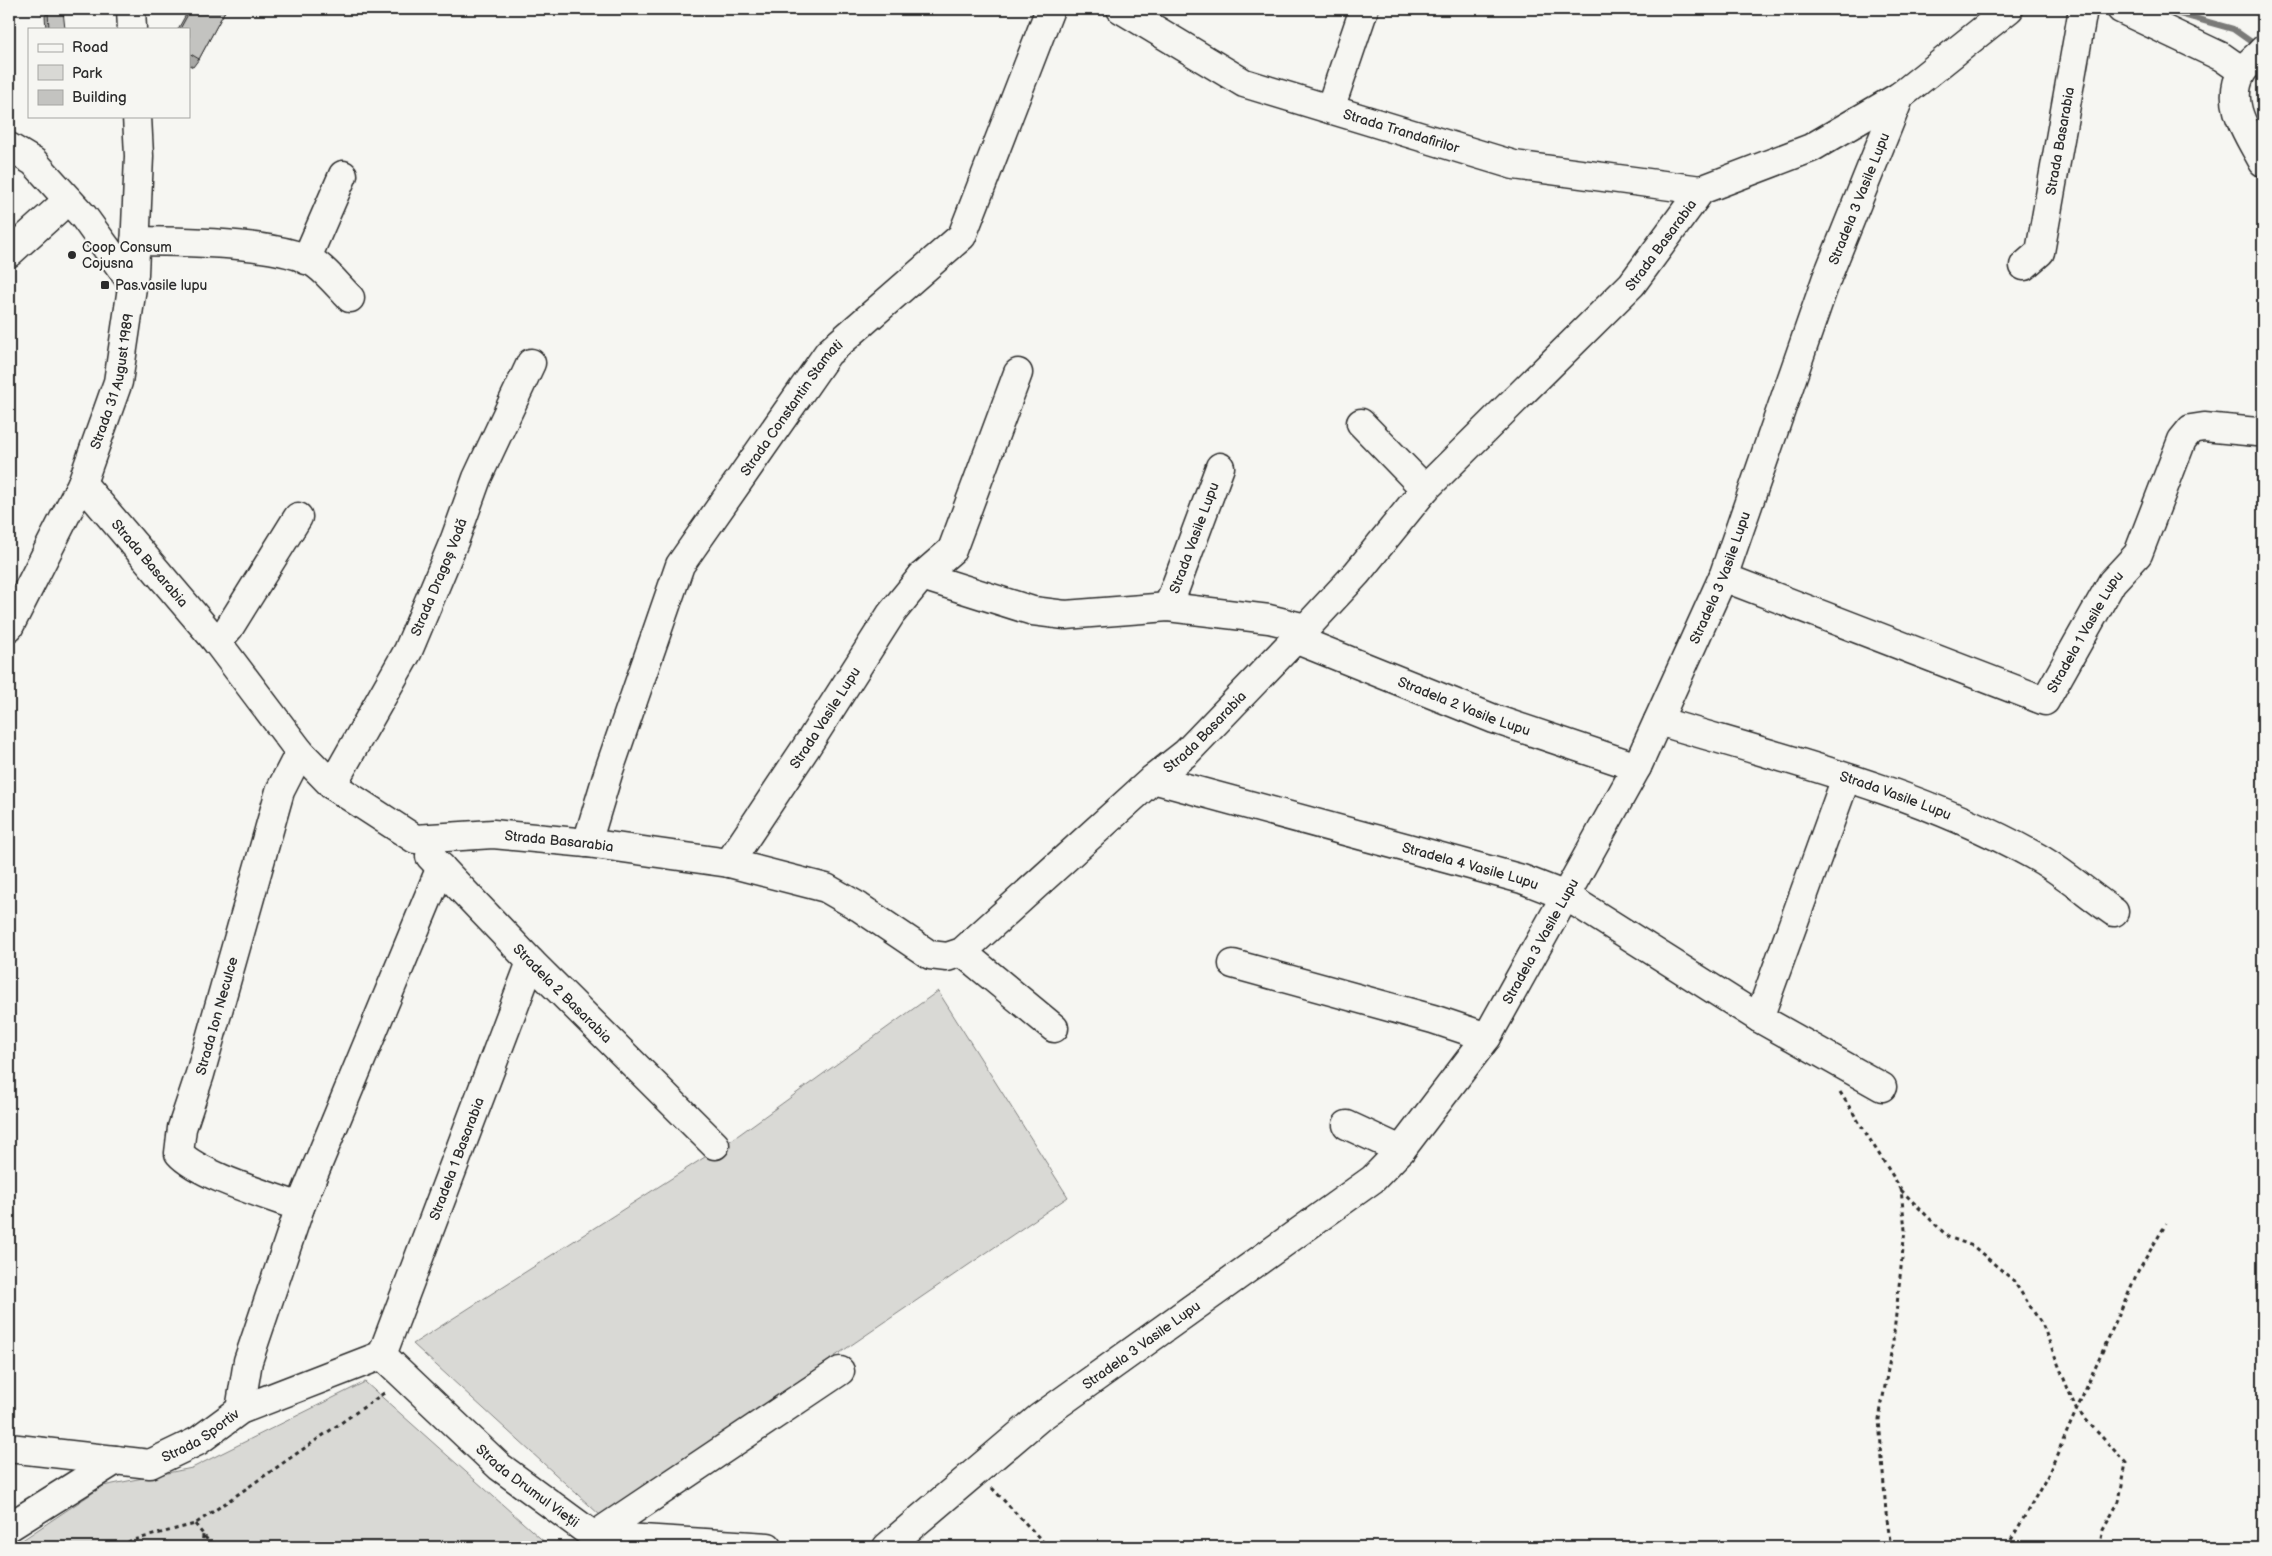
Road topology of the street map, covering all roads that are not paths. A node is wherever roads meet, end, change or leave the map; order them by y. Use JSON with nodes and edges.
{"nodes":[{"id":1,"x":131,"y":9,"type":"edge"},
{"id":2,"x":1050,"y":9,"type":"edge"},
{"id":3,"x":1121,"y":9,"type":"edge"},
{"id":4,"x":1364,"y":9,"type":"edge"},
{"id":5,"x":2008,"y":9,"type":"edge"},
{"id":6,"x":2083,"y":9,"type":"edge"},
{"id":7,"x":2121,"y":9,"type":"edge"},
{"id":8,"x":132,"y":28,"type":"edge"},
{"id":9,"x":2253,"y":61,"type":"edge"},
{"id":10,"x":1900,"y":96,"type":"junction"},
{"id":11,"x":1330,"y":109,"type":"junction"},
{"id":12,"x":137,"y":118,"type":"edge"},
{"id":13,"x":9,"y":147,"type":"edge"},
{"id":14,"x":2263,"y":162,"type":"edge"},
{"id":15,"x":343,"y":175,"type":"dead end"},
{"id":16,"x":1701,"y":190,"type":"junction"},
{"id":17,"x":68,"y":200,"type":"junction"},
{"id":18,"x":135,"y":241,"type":"junction"},
{"id":19,"x":9,"y":253,"type":"edge"},
{"id":20,"x":306,"y":260,"type":"junction"},
{"id":21,"x":2024,"y":266,"type":"dead end"},
{"id":22,"x":132,"y":283,"type":"junction"},
{"id":23,"x":350,"y":298,"type":"dead end"},
{"id":24,"x":531,"y":363,"type":"dead end"},
{"id":25,"x":1018,"y":373,"type":"dead end"},
{"id":26,"x":1361,"y":423,"type":"dead end"},
{"id":27,"x":2263,"y":430,"type":"edge"},
{"id":28,"x":1220,"y":467,"type":"dead end"},
{"id":29,"x":82,"y":483,"type":"junction"},
{"id":30,"x":1426,"y":488,"type":"junction"},
{"id":31,"x":298,"y":517,"type":"dead end"},
{"id":32,"x":922,"y":576,"type":"junction"},
{"id":33,"x":1723,"y":577,"type":"junction"},
{"id":34,"x":1168,"y":607,"type":"junction"},
{"id":35,"x":9,"y":627,"type":"edge"},
{"id":36,"x":1300,"y":634,"type":"junction"},
{"id":37,"x":217,"y":642,"type":"junction"},
{"id":38,"x":1658,"y":720,"type":"junction"},
{"id":39,"x":300,"y":752,"type":"junction"},
{"id":40,"x":1637,"y":767,"type":"junction"},
{"id":41,"x":1846,"y":778,"type":"junction"},
{"id":42,"x":1153,"y":779,"type":"junction"},
{"id":43,"x":332,"y":785,"type":"junction"},
{"id":44,"x":415,"y":840,"type":"junction"},
{"id":45,"x":587,"y":843,"type":"junction"},
{"id":46,"x":729,"y":863,"type":"junction"},
{"id":47,"x":440,"y":867,"type":"junction"},
{"id":48,"x":1566,"y":896,"type":"junction"},
{"id":49,"x":2114,"y":912,"type":"dead end"},
{"id":50,"x":962,"y":952,"type":"junction"},
{"id":51,"x":531,"y":962,"type":"junction"},
{"id":52,"x":1232,"y":964,"type":"dead end"},
{"id":53,"x":1759,"y":1018,"type":"junction"},
{"id":54,"x":1054,"y":1028,"type":"dead end"},
{"id":55,"x":1487,"y":1037,"type":"junction"},
{"id":56,"x":1882,"y":1088,"type":"dead end"},
{"id":57,"x":1347,"y":1125,"type":"dead end"},
{"id":58,"x":715,"y":1145,"type":"dead end"},
{"id":59,"x":1401,"y":1150,"type":"junction"},
{"id":60,"x":300,"y":1207,"type":"junction"},
{"id":61,"x":382,"y":1355,"type":"junction"},
{"id":62,"x":840,"y":1371,"type":"dead end"},
{"id":63,"x":240,"y":1410,"type":"junction"},
{"id":64,"x":9,"y":1448,"type":"edge"},
{"id":65,"x":116,"y":1460,"type":"junction"},
{"id":66,"x":9,"y":1527,"type":"edge"},
{"id":67,"x":594,"y":1536,"type":"junction"},
{"id":68,"x":768,"y":1547,"type":"edge"},
{"id":69,"x":887,"y":1547,"type":"edge"}],
"edges":[{"from":1,"to":8,"type":"street"},
{"from":2,"to":45,"type":"street","name":"Strada Constantin Stamati"},
{"from":3,"to":11,"type":"street","name":"Strada Trandafirilor"},
{"from":4,"to":11,"type":"street"},
{"from":5,"to":10,"type":"street","name":"Strada Basarabia"},
{"from":6,"to":21,"type":"street","name":"Strada Basarabia"},
{"from":7,"to":9,"type":"street"},
{"from":9,"to":14,"type":"street"},
{"from":10,"to":16,"type":"street","name":"Strada Basarabia"},
{"from":10,"to":33,"type":"street","name":"Stradela 3 Vasile Lupu"},
{"from":11,"to":16,"type":"street","name":"Strada Trandafirilor"},
{"from":12,"to":18,"type":"street","name":"Strada 31 August 1989"},
{"from":13,"to":17,"type":"street"},
{"from":15,"to":20,"type":"street"},
{"from":16,"to":30,"type":"street","name":"Strada Basarabia"},
{"from":17,"to":19,"type":"street"},
{"from":17,"to":22,"type":"street"},
{"from":18,"to":20,"type":"street"},
{"from":18,"to":22,"type":"street","name":"Strada 31 August 1989"},
{"from":20,"to":23,"type":"street"},
{"from":22,"to":29,"type":"street","name":"Strada 31 August 1989"},
{"from":24,"to":43,"type":"street","name":"Strada Dragoș Vodă"},
{"from":25,"to":32,"type":"street","name":"Strada Vasile Lupu"},
{"from":26,"to":30,"type":"street"},
{"from":27,"to":33,"type":"street","name":"Stradela 1 Vasile Lupu"},
{"from":28,"to":34,"type":"street","name":"Strada Vasile Lupu"},
{"from":29,"to":35,"type":"street","name":"Strada 31 August 1989"},
{"from":29,"to":37,"type":"street","name":"Strada Basarabia"},
{"from":30,"to":36,"type":"street","name":"Strada Basarabia"},
{"from":31,"to":37,"type":"street"},
{"from":32,"to":34,"type":"street","name":"Strada Vasile Lupu"},
{"from":32,"to":46,"type":"street","name":"Strada Vasile Lupu"},
{"from":33,"to":38,"type":"street","name":"Stradela 3 Vasile Lupu"},
{"from":34,"to":36,"type":"street","name":"Strada Vasile Lupu"},
{"from":36,"to":40,"type":"street","name":"Stradela 2 Vasile Lupu"},
{"from":36,"to":42,"type":"street","name":"Strada Basarabia"},
{"from":37,"to":39,"type":"street","name":"Strada Basarabia"},
{"from":38,"to":40,"type":"street","name":"Stradela 3 Vasile Lupu"},
{"from":38,"to":41,"type":"street","name":"Strada Vasile Lupu"},
{"from":39,"to":43,"type":"street","name":"Strada Basarabia"},
{"from":39,"to":60,"type":"street","name":"Strada Ion Neculce"},
{"from":40,"to":48,"type":"street","name":"Stradela 3 Vasile Lupu"},
{"from":41,"to":49,"type":"street","name":"Strada Vasile Lupu"},
{"from":41,"to":53,"type":"street"},
{"from":42,"to":48,"type":"street","name":"Stradela 4 Vasile Lupu"},
{"from":42,"to":50,"type":"street","name":"Strada Basarabia"},
{"from":43,"to":44,"type":"street","name":"Strada Basarabia"},
{"from":44,"to":45,"type":"street","name":"Strada Basarabia"},
{"from":44,"to":47,"type":"street","name":"Stradela 2 Basarabia"},
{"from":45,"to":46,"type":"street","name":"Strada Basarabia"},
{"from":46,"to":50,"type":"street","name":"Strada Basarabia"},
{"from":47,"to":51,"type":"street","name":"Stradela 2 Basarabia"},
{"from":47,"to":60,"type":"street"},
{"from":48,"to":53,"type":"street","name":"Stradela 4 Vasile Lupu"},
{"from":48,"to":55,"type":"street","name":"Stradela 3 Vasile Lupu"},
{"from":50,"to":54,"type":"street"},
{"from":51,"to":58,"type":"street","name":"Stradela 2 Basarabia"},
{"from":51,"to":61,"type":"street","name":"Stradela 1 Basarabia"},
{"from":52,"to":55,"type":"street"},
{"from":53,"to":56,"type":"street","name":"Stradela 4 Vasile Lupu"},
{"from":55,"to":59,"type":"street","name":"Stradela 3 Vasile Lupu"},
{"from":57,"to":59,"type":"street"},
{"from":59,"to":69,"type":"street","name":"Stradela 3 Vasile Lupu"},
{"from":60,"to":63,"type":"street"},
{"from":61,"to":63,"type":"street","name":"Strada Sportiv"},
{"from":61,"to":67,"type":"street","name":"Strada Drumul Vieții"},
{"from":62,"to":67,"type":"street"},
{"from":63,"to":65,"type":"street","name":"Strada Sportiv"},
{"from":64,"to":65,"type":"street","name":"Strada Sportiv"},
{"from":65,"to":66,"type":"street"},
{"from":67,"to":68,"type":"street","name":"Strada Drumul Vieții"}]}
